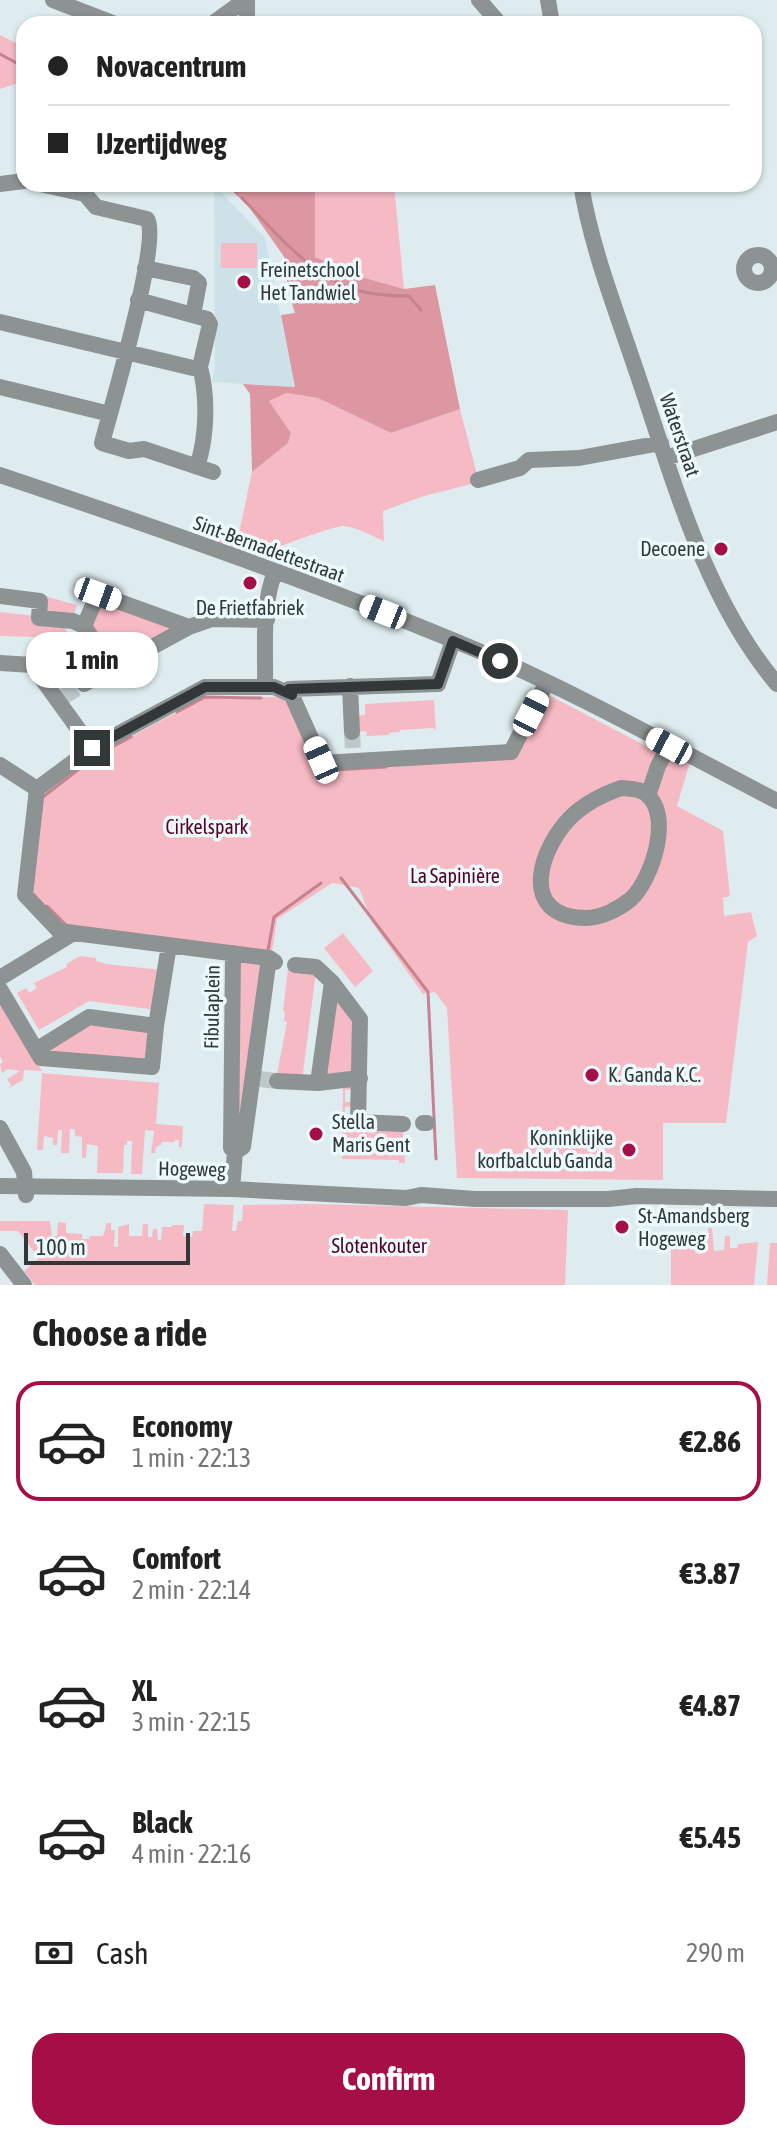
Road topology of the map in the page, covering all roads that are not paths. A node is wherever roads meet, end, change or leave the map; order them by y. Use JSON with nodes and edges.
{"nodes":[{"id":1,"x":53,"y":0,"type":"edge"},
{"id":2,"x":246,"y":0,"type":"edge"},
{"id":3,"x":479,"y":0,"type":"edge"},
{"id":4,"x":94,"y":16,"type":"edge"},
{"id":5,"x":223,"y":16,"type":"edge"},
{"id":6,"x":493,"y":16,"type":"edge"},
{"id":7,"x":76,"y":192,"type":"edge"},
{"id":8,"x":583,"y":192,"type":"edge"},
{"id":9,"x":145,"y":268,"type":"junction"},
{"id":10,"x":138,"y":300,"type":"junction"},
{"id":11,"x":193,"y":315,"type":"junction"},
{"id":12,"x":0,"y":322,"type":"edge"},
{"id":13,"x":126,"y":352,"type":"junction"},
{"id":14,"x":200,"y":367,"type":"junction"},
{"id":15,"x":0,"y":387,"type":"edge"},
{"id":16,"x":110,"y":414,"type":"junction"},
{"id":17,"x":777,"y":422,"type":"edge"},
{"id":18,"x":664,"y":450,"type":"junction"},
{"id":19,"x":0,"y":475,"type":"edge"},
{"id":20,"x":478,"y":480,"type":"dead end"},
{"id":21,"x":275,"y":572,"type":"junction"},
{"id":22,"x":0,"y":596,"type":"edge"},
{"id":23,"x":267,"y":620,"type":"junction"},
{"id":24,"x":84,"y":626,"type":"junction"},
{"id":25,"x":189,"y":627,"type":"junction"},
{"id":26,"x":453,"y":641,"type":"junction"},
{"id":27,"x":0,"y":663,"type":"edge"},
{"id":28,"x":111,"y":667,"type":"junction"},
{"id":29,"x":547,"y":682,"type":"junction"},
{"id":30,"x":84,"y":684,"type":"tunnel mouth"},
{"id":31,"x":777,"y":684,"type":"edge"},
{"id":32,"x":265,"y":686,"type":"junction"},
{"id":33,"x":350,"y":686,"type":"junction"},
{"id":34,"x":291,"y":692,"type":"junction"},
{"id":35,"x":352,"y":732,"type":"tunnel mouth"},
{"id":36,"x":669,"y":746,"type":"junction"},
{"id":37,"x":92,"y":748,"type":"junction"},
{"id":38,"x":0,"y":765,"type":"edge"},
{"id":39,"x":37,"y":789,"type":"junction"},
{"id":40,"x":648,"y":796,"type":"junction"},
{"id":41,"x":777,"y":801,"type":"edge"},
{"id":42,"x":72,"y":934,"type":"junction"},
{"id":43,"x":169,"y":945,"type":"junction"},
{"id":44,"x":233,"y":953,"type":"junction"},
{"id":45,"x":295,"y":965,"type":"dead end"},
{"id":46,"x":0,"y":978,"type":"edge"},
{"id":47,"x":332,"y":982,"type":"junction"},
{"id":48,"x":0,"y":989,"type":"edge"},
{"id":49,"x":156,"y":1026,"type":"junction"},
{"id":50,"x":36,"y":1050,"type":"junction"},
{"id":51,"x":360,"y":1078,"type":"junction"},
{"id":52,"x":263,"y":1079,"type":"junction"},
{"id":53,"x":318,"y":1083,"type":"junction"},
{"id":54,"x":403,"y":1124,"type":"dead end"},
{"id":55,"x":0,"y":1128,"type":"edge"},
{"id":56,"x":235,"y":1152,"type":"junction"},
{"id":57,"x":0,"y":1186,"type":"edge"},
{"id":58,"x":232,"y":1189,"type":"junction"},
{"id":59,"x":27,"y":1191,"type":"junction"},
{"id":60,"x":777,"y":1199,"type":"edge"},
{"id":61,"x":0,"y":1254,"type":"edge"},
{"id":62,"x":24,"y":1285,"type":"edge"}],
"edges":[{"from":1,"to":4,"type":"street"},
{"from":2,"to":5,"type":"street"},
{"from":3,"to":6,"type":"street"},
{"from":7,"to":9,"type":"street"},
{"from":8,"to":18,"type":"street","name":"Waterstraat"},
{"from":9,"to":10,"type":"street"},
{"from":9,"to":11,"type":"street"},
{"from":10,"to":11,"type":"street"},
{"from":10,"to":13,"type":"street"},
{"from":11,"to":14,"type":"street"},
{"from":12,"to":13,"type":"street"},
{"from":13,"to":14,"type":"street"},
{"from":13,"to":16,"type":"street"},
{"from":14,"to":16,"type":"street"},
{"from":15,"to":16,"type":"street"},
{"from":17,"to":18,"type":"street"},
{"from":18,"to":20,"type":"street"},
{"from":18,"to":31,"type":"street","name":"Waterstraat"},
{"from":19,"to":21,"type":"street","name":"Sint-Bernadettestraat"},
{"from":21,"to":23,"type":"street"},
{"from":21,"to":26,"type":"street","name":"Sint-Bernadettestraat"},
{"from":22,"to":24,"type":"street"},
{"from":23,"to":25,"type":"street"},
{"from":23,"to":32,"type":"street"},
{"from":24,"to":25,"type":"street"},
{"from":24,"to":28,"type":"street"},
{"from":25,"to":28,"type":"street"},
{"from":26,"to":29,"type":"street","name":"Sint-Bernadettestraat"},
{"from":26,"to":33,"type":"street"},
{"from":27,"to":37,"type":"street"},
{"from":28,"to":30,"type":"street"},
{"from":29,"to":34,"type":"street"},
{"from":29,"to":36,"type":"street","name":"Sint-Bernadettestraat"},
{"from":32,"to":34,"type":"street"},
{"from":32,"to":37,"type":"street"},
{"from":33,"to":34,"type":"street"},
{"from":33,"to":35,"type":"street"},
{"from":36,"to":40,"type":"street"},
{"from":36,"to":41,"type":"street","name":"Sint-Bernadettestraat"},
{"from":37,"to":39,"type":"street"},
{"from":38,"to":39,"type":"street"},
{"from":39,"to":42,"type":"street"},
{"from":40,"to":40,"type":"street"},
{"from":42,"to":43,"type":"street"},
{"from":42,"to":46,"type":"street"},
{"from":43,"to":44,"type":"street"},
{"from":43,"to":49,"type":"street"},
{"from":44,"to":52,"type":"street","name":"Fibulaplein"},
{"from":44,"to":56,"type":"street","name":"Fibulaplein"},
{"from":45,"to":47,"type":"street"},
{"from":47,"to":51,"type":"street"},
{"from":47,"to":53,"type":"street"},
{"from":48,"to":50,"type":"street"},
{"from":49,"to":50,"type":"street"},
{"from":49,"to":50,"type":"street"},
{"from":51,"to":53,"type":"street"},
{"from":51,"to":54,"type":"street"},
{"from":52,"to":53,"type":"street"},
{"from":52,"to":56,"type":"street","name":"Fibulaplein"},
{"from":55,"to":59,"type":"street"},
{"from":56,"to":58,"type":"street","name":"Fibulaplein"},
{"from":57,"to":59,"type":"street","name":"Hogeweg"},
{"from":58,"to":59,"type":"street","name":"Hogeweg"},
{"from":58,"to":60,"type":"street","name":"Hogeweg"},
{"from":61,"to":62,"type":"street"}]}
